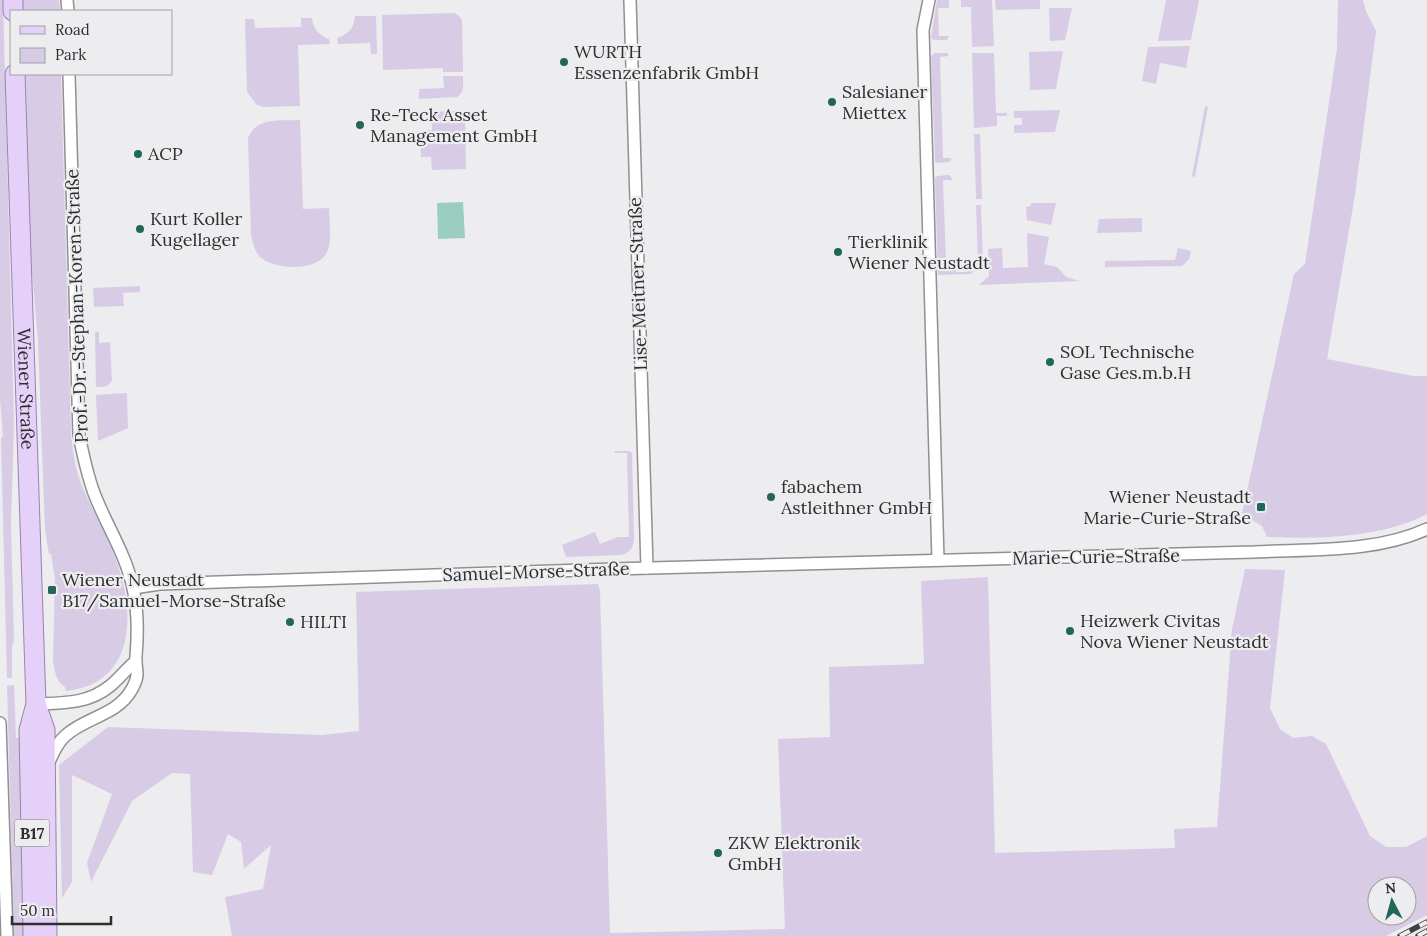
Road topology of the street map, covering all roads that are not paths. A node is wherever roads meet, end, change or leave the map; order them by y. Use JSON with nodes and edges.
{"nodes":[{"id":1,"x":630,"y":0,"type":"edge"},
{"id":2,"x":929,"y":0,"type":"edge"},
{"id":3,"x":15,"y":75,"type":"edge"},
{"id":4,"x":69,"y":75,"type":"edge"},
{"id":5,"x":1427,"y":529,"type":"edge"},
{"id":6,"x":938,"y":560,"type":"junction"},
{"id":7,"x":646,"y":568,"type":"junction"},
{"id":8,"x":133,"y":588,"type":"junction"},
{"id":9,"x":136,"y":661,"type":"junction"},
{"id":10,"x":36,"y":704,"type":"junction"},
{"id":11,"x":0,"y":723,"type":"edge"},
{"id":12,"x":46,"y":770,"type":"junction"},
{"id":13,"x":7,"y":936,"type":"edge"},
{"id":14,"x":33,"y":936,"type":"edge"},
{"id":15,"x":47,"y":936,"type":"edge"}],
"edges":[{"from":1,"to":7,"type":"street","name":"Lise-Meitner-Straße"},
{"from":2,"to":6,"type":"street"},
{"from":3,"to":10,"type":"main road","name":"Wiener Straße","number":"B17"},
{"from":4,"to":8,"type":"street","name":"Prof.-Dr.-Stephan-Koren-Straße"},
{"from":5,"to":6,"type":"street","name":"Marie-Curie-Straße"},
{"from":6,"to":7,"type":"street","name":"Samuel-Morse-Straße"},
{"from":7,"to":8,"type":"street","name":"Samuel-Morse-Straße"},
{"from":8,"to":9,"type":"street","name":"Prof.-Dr.-Stephan-Koren-Straße"},
{"from":9,"to":10,"type":"street"},
{"from":9,"to":12,"type":"street","name":"Prof.-Dr.-Stephan-Koren-Straße"},
{"from":10,"to":12,"type":"main road","name":"Wiener Straße","number":"B17"},
{"from":10,"to":14,"type":"main road","name":"Wiener Straße","number":"B17"},
{"from":11,"to":13,"type":"street"},
{"from":12,"to":15,"type":"main road","name":"Wiener Straße","number":"B17"}]}
